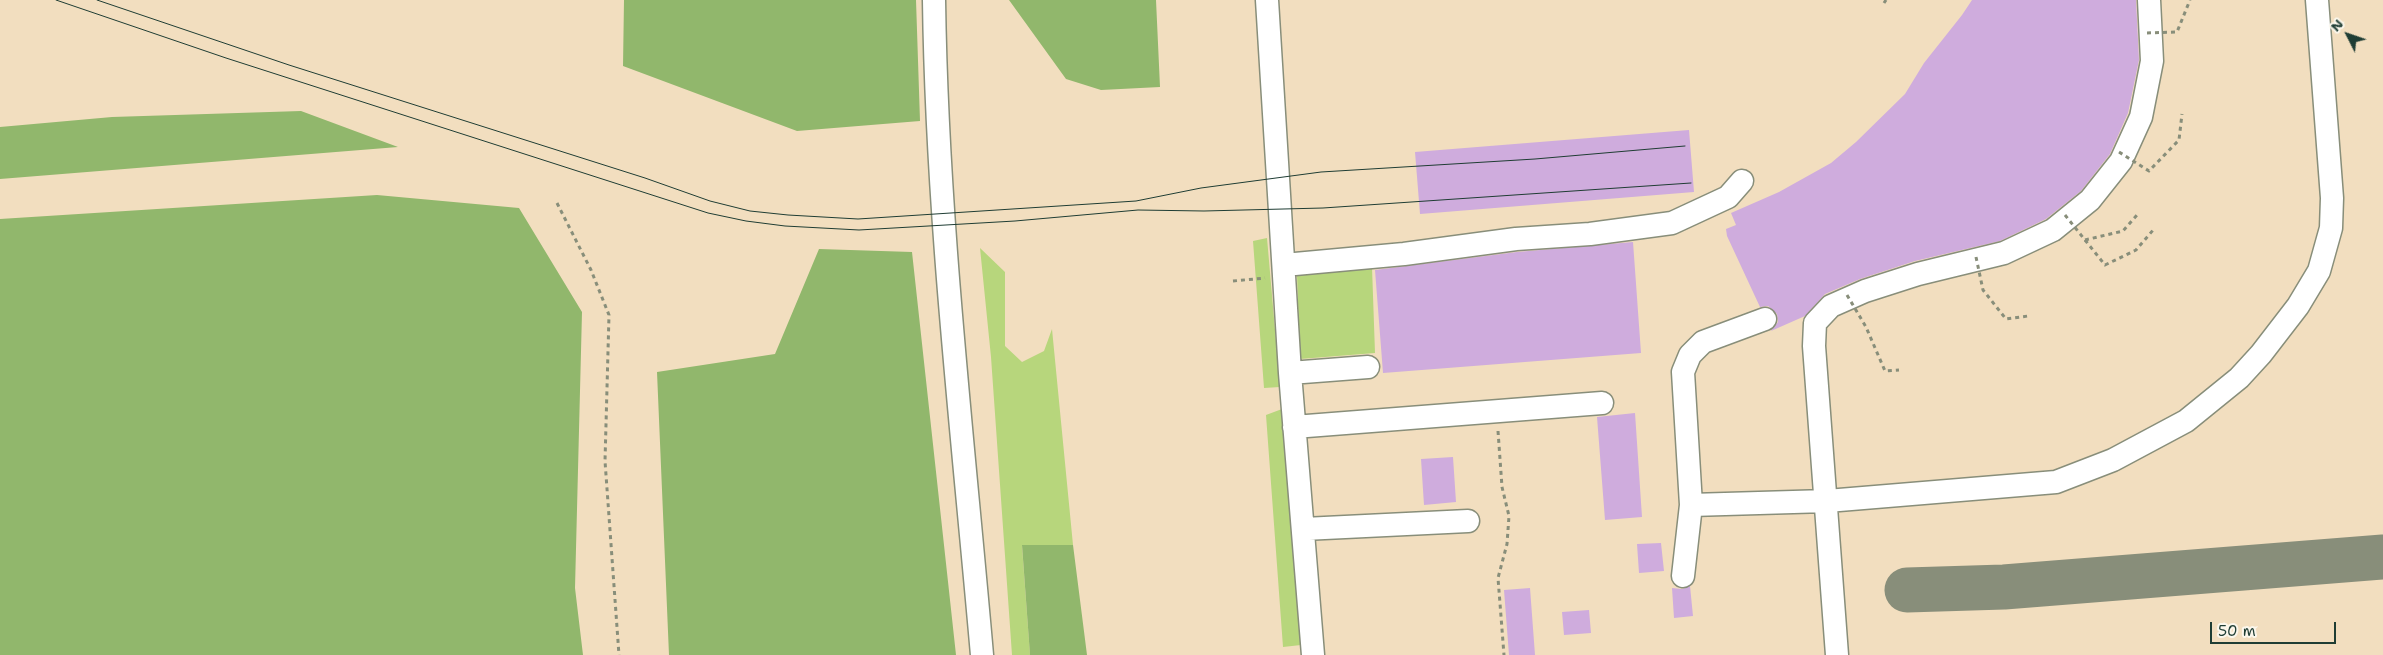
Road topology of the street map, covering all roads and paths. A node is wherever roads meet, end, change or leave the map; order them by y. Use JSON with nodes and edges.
{"nodes":[{"id":1,"x":934,"y":0,"type":"edge"},
{"id":2,"x":1267,"y":0,"type":"edge"},
{"id":3,"x":2149,"y":0,"type":"edge"},
{"id":4,"x":2190,"y":0,"type":"edge"},
{"id":5,"x":2317,"y":0,"type":"edge"},
{"id":6,"x":2146,"y":33,"type":"dead end"},
{"id":7,"x":2182,"y":114,"type":"dead end"},
{"id":8,"x":2119,"y":152,"type":"dead end"},
{"id":9,"x":1742,"y":181,"type":"dead end"},
{"id":10,"x":557,"y":203,"type":"dead end"},
{"id":11,"x":2065,"y":215,"type":"dead end"},
{"id":12,"x":2137,"y":215,"type":"dead end"},
{"id":13,"x":2154,"y":229,"type":"dead end"},
{"id":14,"x":2084,"y":240,"type":"junction"},
{"id":15,"x":1976,"y":257,"type":"dead end"},
{"id":16,"x":1284,"y":270,"type":"junction"},
{"id":17,"x":1233,"y":281,"type":"dead end"},
{"id":18,"x":1848,"y":295,"type":"dead end"},
{"id":19,"x":2028,"y":316,"type":"dead end"},
{"id":20,"x":1765,"y":320,"type":"dead end"},
{"id":21,"x":1368,"y":366,"type":"dead end"},
{"id":22,"x":1899,"y":370,"type":"dead end"},
{"id":23,"x":1290,"y":373,"type":"junction"},
{"id":24,"x":1602,"y":403,"type":"dead end"},
{"id":25,"x":1496,"y":410,"type":"junction"},
{"id":26,"x":1294,"y":426,"type":"junction"},
{"id":27,"x":1827,"y":501,"type":"junction"},
{"id":28,"x":1691,"y":505,"type":"junction"},
{"id":29,"x":1468,"y":521,"type":"dead end"},
{"id":30,"x":1304,"y":529,"type":"junction"},
{"id":31,"x":1683,"y":576,"type":"dead end"},
{"id":32,"x":619,"y":655,"type":"edge"},
{"id":33,"x":982,"y":655,"type":"edge"},
{"id":34,"x":1313,"y":655,"type":"edge"},
{"id":35,"x":1504,"y":655,"type":"edge"},
{"id":36,"x":1835,"y":655,"type":"edge"}],
"edges":[{"from":1,"to":33,"type":"lane"},
{"from":2,"to":16,"type":"lane"},
{"from":3,"to":27,"type":"lane"},
{"from":4,"to":6,"type":"path","bridge":true},
{"from":5,"to":27,"type":"lane"},
{"from":7,"to":8,"type":"path","bridge":true},
{"from":9,"to":16,"type":"lane"},
{"from":10,"to":32,"type":"path"},
{"from":11,"to":14,"type":"path","bridge":true},
{"from":12,"to":14,"type":"path","bridge":true},
{"from":13,"to":14,"type":"path"},
{"from":15,"to":19,"type":"path","bridge":true},
{"from":16,"to":17,"type":"path"},
{"from":16,"to":23,"type":"lane"},
{"from":18,"to":22,"type":"path","bridge":true},
{"from":20,"to":28,"type":"lane"},
{"from":21,"to":23,"type":"lane"},
{"from":23,"to":26,"type":"lane"},
{"from":24,"to":25,"type":"lane"},
{"from":25,"to":26,"type":"lane"},
{"from":25,"to":35,"type":"path"},
{"from":26,"to":30,"type":"lane"},
{"from":27,"to":28,"type":"lane"},
{"from":27,"to":36,"type":"lane"},
{"from":28,"to":31,"type":"lane"},
{"from":29,"to":30,"type":"lane"},
{"from":30,"to":34,"type":"lane"}]}
